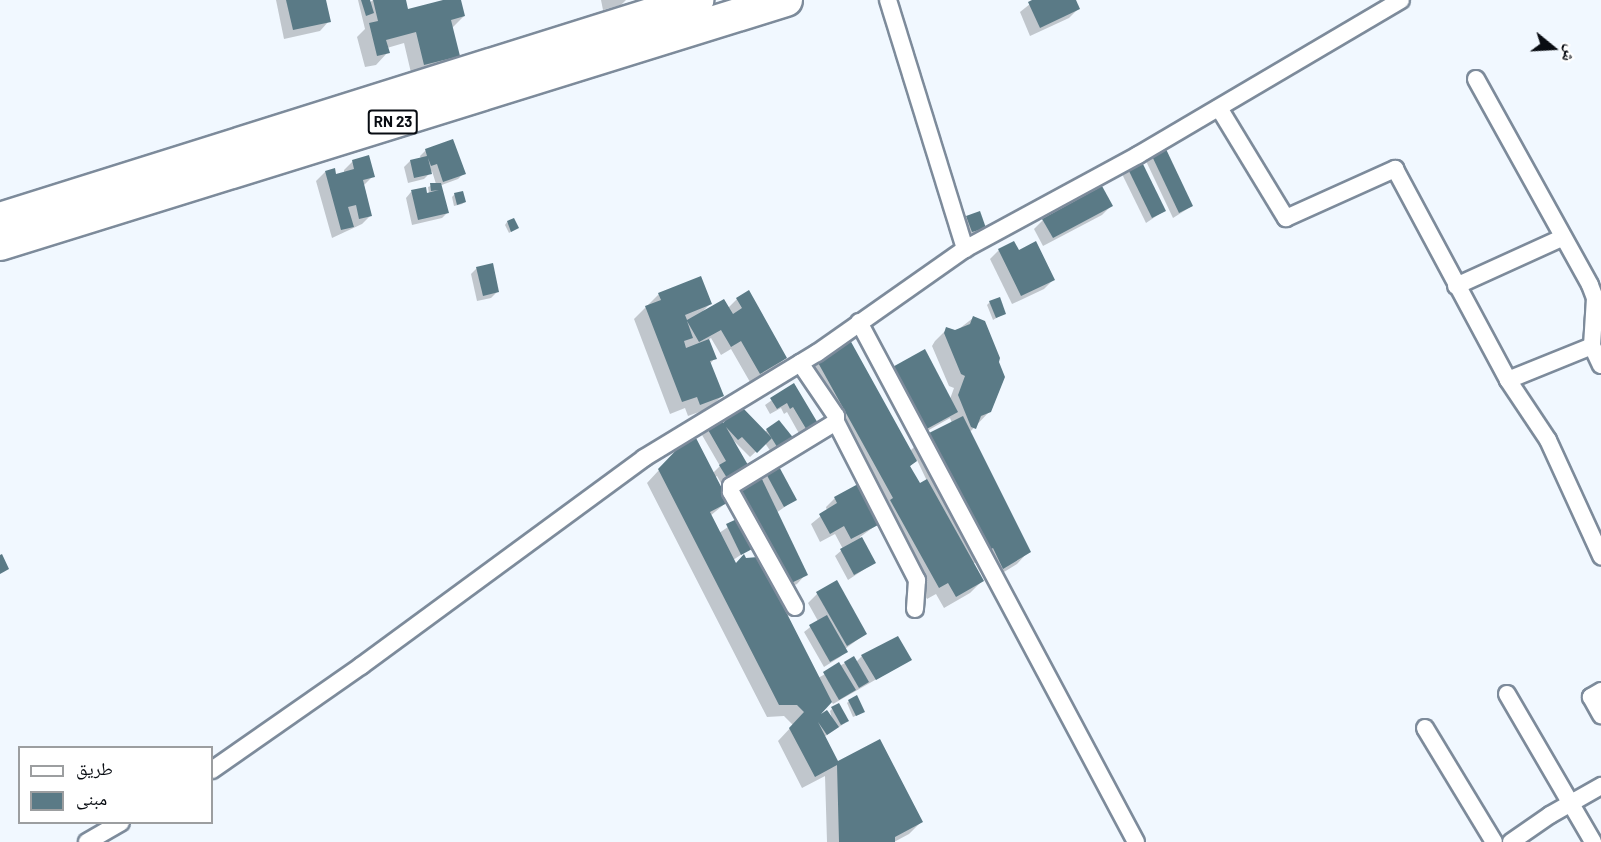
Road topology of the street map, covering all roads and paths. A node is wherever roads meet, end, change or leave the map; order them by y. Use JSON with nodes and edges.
{"nodes":[{"id":1,"x":698,"y":0,"type":"edge"},
{"id":2,"x":786,"y":0,"type":"edge"},
{"id":3,"x":888,"y":0,"type":"edge"},
{"id":4,"x":1401,"y":0,"type":"edge"},
{"id":5,"x":1476,"y":80,"type":"dead end"},
{"id":6,"x":1219,"y":108,"type":"junction"},
{"id":7,"x":0,"y":219,"type":"edge"},
{"id":8,"x":1562,"y":238,"type":"junction"},
{"id":9,"x":0,"y":244,"type":"edge"},
{"id":10,"x":965,"y":249,"type":"junction"},
{"id":11,"x":1456,"y":286,"type":"junction"},
{"id":12,"x":859,"y":322,"type":"junction"},
{"id":13,"x":1593,"y":346,"type":"junction"},
{"id":14,"x":800,"y":363,"type":"junction"},
{"id":15,"x":1601,"y":365,"type":"edge"},
{"id":16,"x":1508,"y":380,"type":"junction"},
{"id":17,"x":836,"y":422,"type":"junction"},
{"id":18,"x":1601,"y":556,"type":"edge"},
{"id":19,"x":795,"y":607,"type":"dead end"},
{"id":20,"x":915,"y":609,"type":"dead end"},
{"id":21,"x":1601,"y":691,"type":"edge"},
{"id":22,"x":1507,"y":693,"type":"dead end"},
{"id":23,"x":1601,"y":715,"type":"edge"},
{"id":24,"x":1425,"y":728,"type":"dead end"},
{"id":25,"x":213,"y":769,"type":"edge"},
{"id":26,"x":1601,"y":786,"type":"edge"},
{"id":27,"x":1572,"y":803,"type":"junction"},
{"id":28,"x":118,"y":824,"type":"edge"},
{"id":29,"x":87,"y":842,"type":"edge"},
{"id":30,"x":1136,"y":842,"type":"edge"},
{"id":31,"x":1494,"y":842,"type":"edge"},
{"id":32,"x":1511,"y":842,"type":"edge"},
{"id":33,"x":1593,"y":842,"type":"edge"}],
"edges":[{"from":1,"to":7,"type":"highway","number":"RN 23"},
{"from":2,"to":9,"type":"highway","number":"RN 23"},
{"from":3,"to":10,"type":"street"},
{"from":4,"to":6,"type":"street"},
{"from":5,"to":8,"type":"street"},
{"from":6,"to":10,"type":"street"},
{"from":6,"to":11,"type":"street"},
{"from":8,"to":11,"type":"street"},
{"from":8,"to":13,"type":"street"},
{"from":10,"to":12,"type":"street"},
{"from":11,"to":16,"type":"street"},
{"from":12,"to":14,"type":"street"},
{"from":12,"to":30,"type":"street"},
{"from":13,"to":15,"type":"street"},
{"from":13,"to":16,"type":"street"},
{"from":14,"to":17,"type":"street"},
{"from":14,"to":25,"type":"street"},
{"from":16,"to":18,"type":"street"},
{"from":17,"to":19,"type":"street"},
{"from":17,"to":20,"type":"street"},
{"from":21,"to":23,"type":"street"},
{"from":22,"to":27,"type":"street"},
{"from":24,"to":31,"type":"street"},
{"from":26,"to":27,"type":"street"},
{"from":27,"to":32,"type":"street"},
{"from":27,"to":33,"type":"street"},
{"from":28,"to":29,"type":"street"}]}
